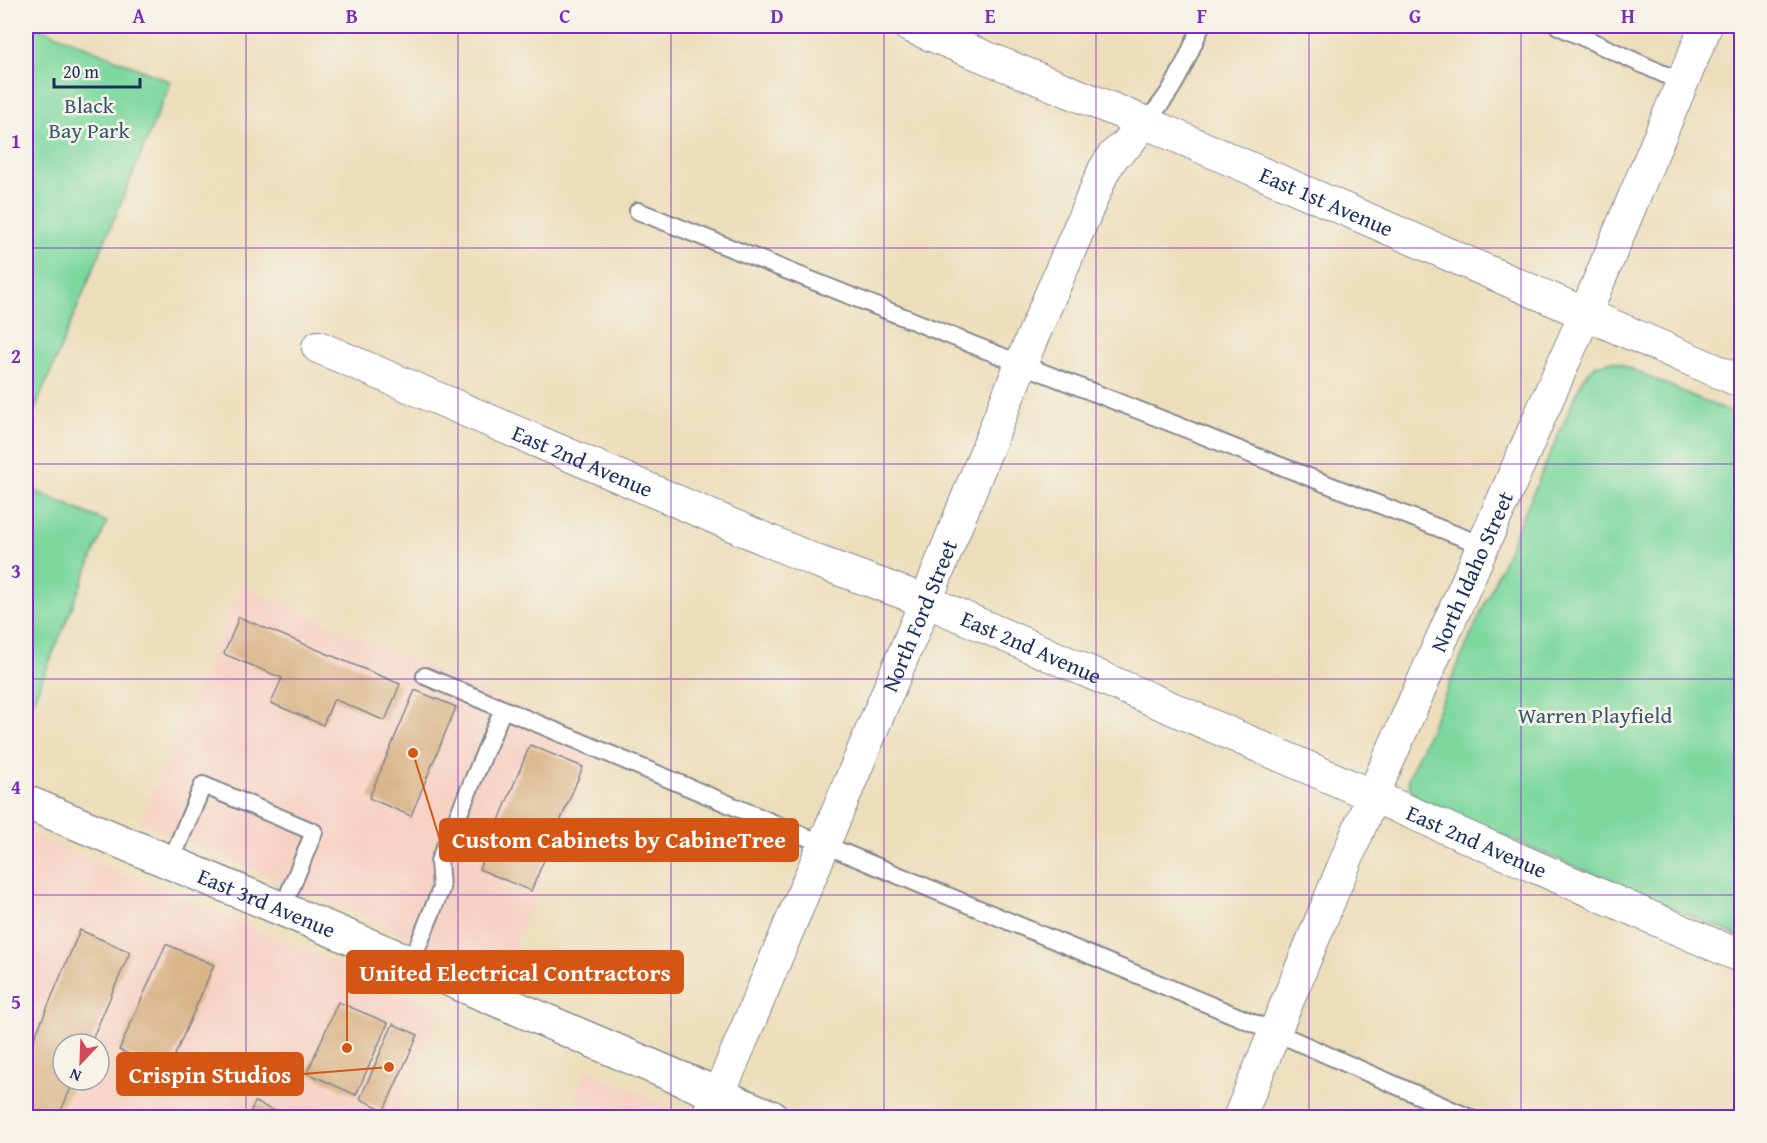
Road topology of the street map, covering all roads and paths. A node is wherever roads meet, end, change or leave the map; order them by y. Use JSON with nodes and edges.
{"nodes":[{"id":1,"x":909,"y":26,"type":"edge"},
{"id":2,"x":1201,"y":26,"type":"edge"},
{"id":3,"x":1557,"y":26,"type":"edge"},
{"id":4,"x":1706,"y":26,"type":"edge"},
{"id":5,"x":1682,"y":82,"type":"junction"},
{"id":6,"x":1144,"y":122,"type":"junction"},
{"id":7,"x":638,"y":211,"type":"dead end"},
{"id":8,"x":1585,"y":314,"type":"junction"},
{"id":9,"x":318,"y":347,"type":"dead end"},
{"id":10,"x":1021,"y":364,"type":"junction"},
{"id":11,"x":1742,"y":382,"type":"edge"},
{"id":12,"x":1482,"y":545,"type":"junction"},
{"id":13,"x":926,"y":601,"type":"junction"},
{"id":14,"x":425,"y":676,"type":"dead end"},
{"id":15,"x":503,"y":709,"type":"junction"},
{"id":16,"x":1373,"y":795,"type":"junction"},
{"id":17,"x":26,"y":802,"type":"edge"},
{"id":18,"x":823,"y":844,"type":"junction"},
{"id":19,"x":170,"y":863,"type":"junction"},
{"id":20,"x":282,"y":910,"type":"junction"},
{"id":21,"x":1742,"y":957,"type":"edge"},
{"id":22,"x":411,"y":963,"type":"junction"},
{"id":23,"x":1275,"y":1032,"type":"junction"},
{"id":24,"x":712,"y":1106,"type":"edge"},
{"id":25,"x":773,"y":1118,"type":"edge"},
{"id":26,"x":1239,"y":1118,"type":"edge"},
{"id":27,"x":1470,"y":1118,"type":"edge"}],
"edges":[{"from":1,"to":6,"type":"street","name":"East 1st Avenue"},
{"from":2,"to":6,"type":"lane"},
{"from":3,"to":5,"type":"lane"},
{"from":4,"to":5,"type":"street","name":"North Idaho Street"},
{"from":5,"to":8,"type":"street","name":"North Idaho Street"},
{"from":6,"to":8,"type":"street","name":"East 1st Avenue"},
{"from":6,"to":10,"type":"street","name":"North Ford Street"},
{"from":7,"to":10,"type":"lane"},
{"from":8,"to":11,"type":"street","name":"East 1st Avenue"},
{"from":8,"to":12,"type":"street","name":"North Idaho Street"},
{"from":9,"to":13,"type":"street","name":"East 2nd Avenue"},
{"from":10,"to":12,"type":"lane"},
{"from":10,"to":13,"type":"street","name":"North Ford Street"},
{"from":12,"to":16,"type":"street","name":"North Idaho Street"},
{"from":13,"to":16,"type":"street","name":"East 2nd Avenue"},
{"from":13,"to":18,"type":"street","name":"North Ford Street"},
{"from":14,"to":15,"type":"lane"},
{"from":15,"to":18,"type":"lane"},
{"from":15,"to":22,"type":"lane"},
{"from":16,"to":21,"type":"street","name":"East 2nd Avenue"},
{"from":16,"to":23,"type":"street","name":"North Idaho Street"},
{"from":17,"to":19,"type":"street","name":"East 3rd Avenue"},
{"from":18,"to":23,"type":"lane"},
{"from":18,"to":24,"type":"street","name":"North Ford Street"},
{"from":19,"to":20,"type":"street","name":"East 3rd Avenue"},
{"from":19,"to":20,"type":"lane"},
{"from":20,"to":22,"type":"street","name":"East 3rd Avenue"},
{"from":22,"to":24,"type":"street","name":"East 3rd Avenue"},
{"from":23,"to":26,"type":"street","name":"North Idaho Street"},
{"from":23,"to":27,"type":"lane"},
{"from":24,"to":25,"type":"street","name":"East 3rd Avenue"}]}
